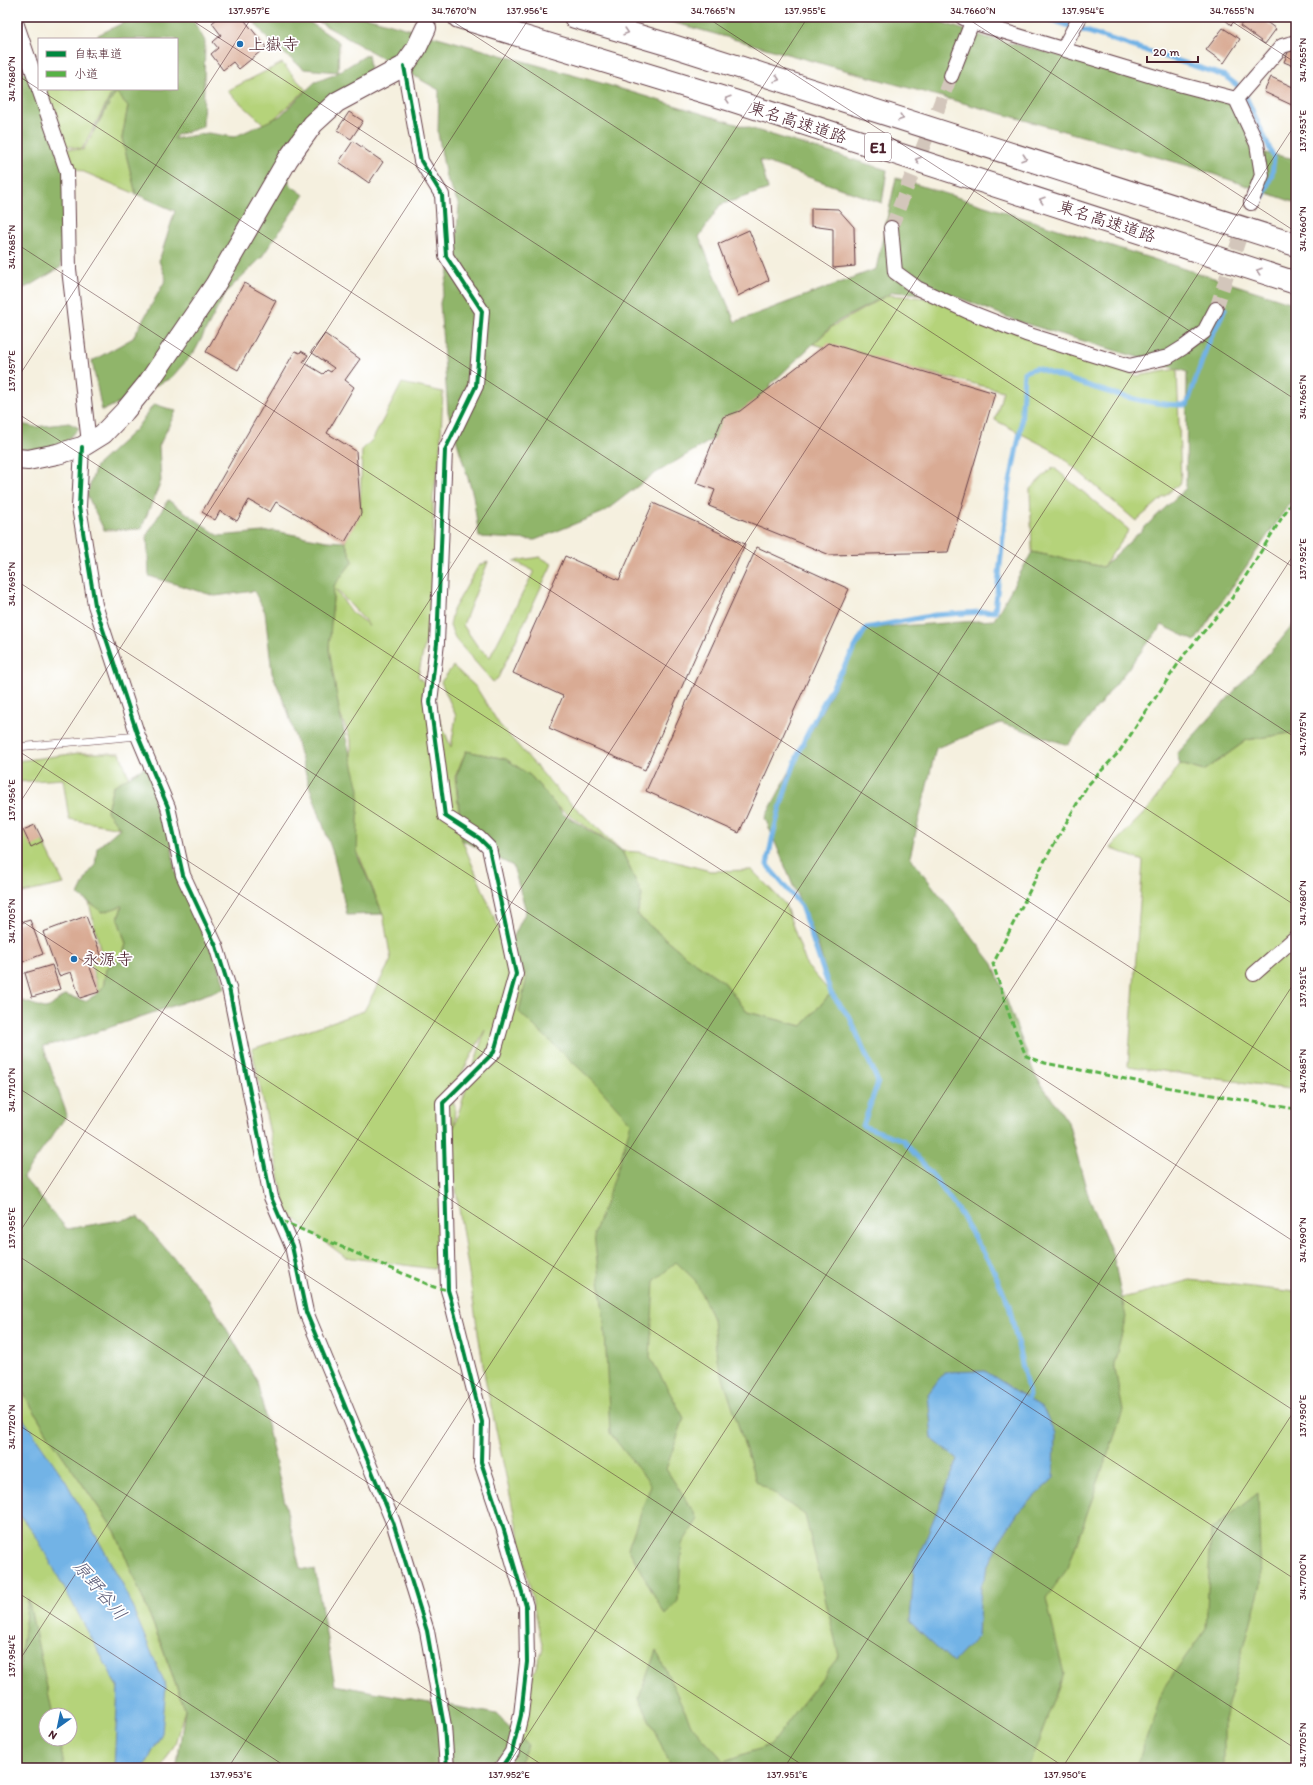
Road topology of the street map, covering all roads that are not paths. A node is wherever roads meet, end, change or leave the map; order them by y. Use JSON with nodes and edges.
{"nodes":[{"id":1,"x":459,"y":17,"type":"edge"},
{"id":2,"x":575,"y":17,"type":"edge"},
{"id":3,"x":1080,"y":17,"type":"edge"},
{"id":4,"x":967,"y":20,"type":"edge"},
{"id":5,"x":17,"y":25,"type":"edge"},
{"id":6,"x":426,"y":28,"type":"dead end"},
{"id":7,"x":1296,"y":42,"type":"edge"},
{"id":8,"x":1063,"y":49,"type":"junction"},
{"id":9,"x":404,"y":66,"type":"junction"},
{"id":10,"x":951,"y":76,"type":"tunnel mouth"},
{"id":11,"x":38,"y":86,"type":"edge"},
{"id":12,"x":39,"y":90,"type":"edge"},
{"id":13,"x":1236,"y":99,"type":"junction"},
{"id":14,"x":1251,"y":202,"type":"tunnel mouth"},
{"id":15,"x":891,"y":228,"type":"tunnel mouth"},
{"id":16,"x":1296,"y":245,"type":"edge"},
{"id":17,"x":1296,"y":283,"type":"edge"},
{"id":18,"x":1216,"y":309,"type":"tunnel mouth"},
{"id":19,"x":86,"y":445,"type":"junction"},
{"id":20,"x":17,"y":459,"type":"edge"},
{"id":21,"x":138,"y":736,"type":"junction"},
{"id":22,"x":17,"y":747,"type":"edge"},
{"id":23,"x":1296,"y":937,"type":"edge"},
{"id":24,"x":1254,"y":974,"type":"dead end"},
{"id":25,"x":447,"y":1768,"type":"edge"},
{"id":26,"x":501,"y":1768,"type":"edge"}],
"edges":[{"from":17,"to":1,"type":"highway","name":"東名高速道路","number":"E1","one_way":true},
{"from":2,"to":16,"type":"highway","name":"東名高速道路","number":"E1","one_way":true},
{"from":3,"to":8,"type":"street"},
{"from":4,"to":8,"type":"street"},
{"from":4,"to":10,"type":"street"},
{"from":5,"to":11,"type":"street"},
{"from":6,"to":9,"type":"street"},
{"from":7,"to":13,"type":"street"},
{"from":8,"to":13,"type":"street"},
{"from":9,"to":19,"type":"street"},
{"from":9,"to":26,"type":"street"},
{"from":12,"to":19,"type":"street"},
{"from":13,"to":14,"type":"street"},
{"from":15,"to":18,"type":"street"},
{"from":19,"to":20,"type":"street"},
{"from":19,"to":21,"type":"street"},
{"from":21,"to":22,"type":"lane"},
{"from":21,"to":25,"type":"street"},
{"from":23,"to":24,"type":"street"}]}
